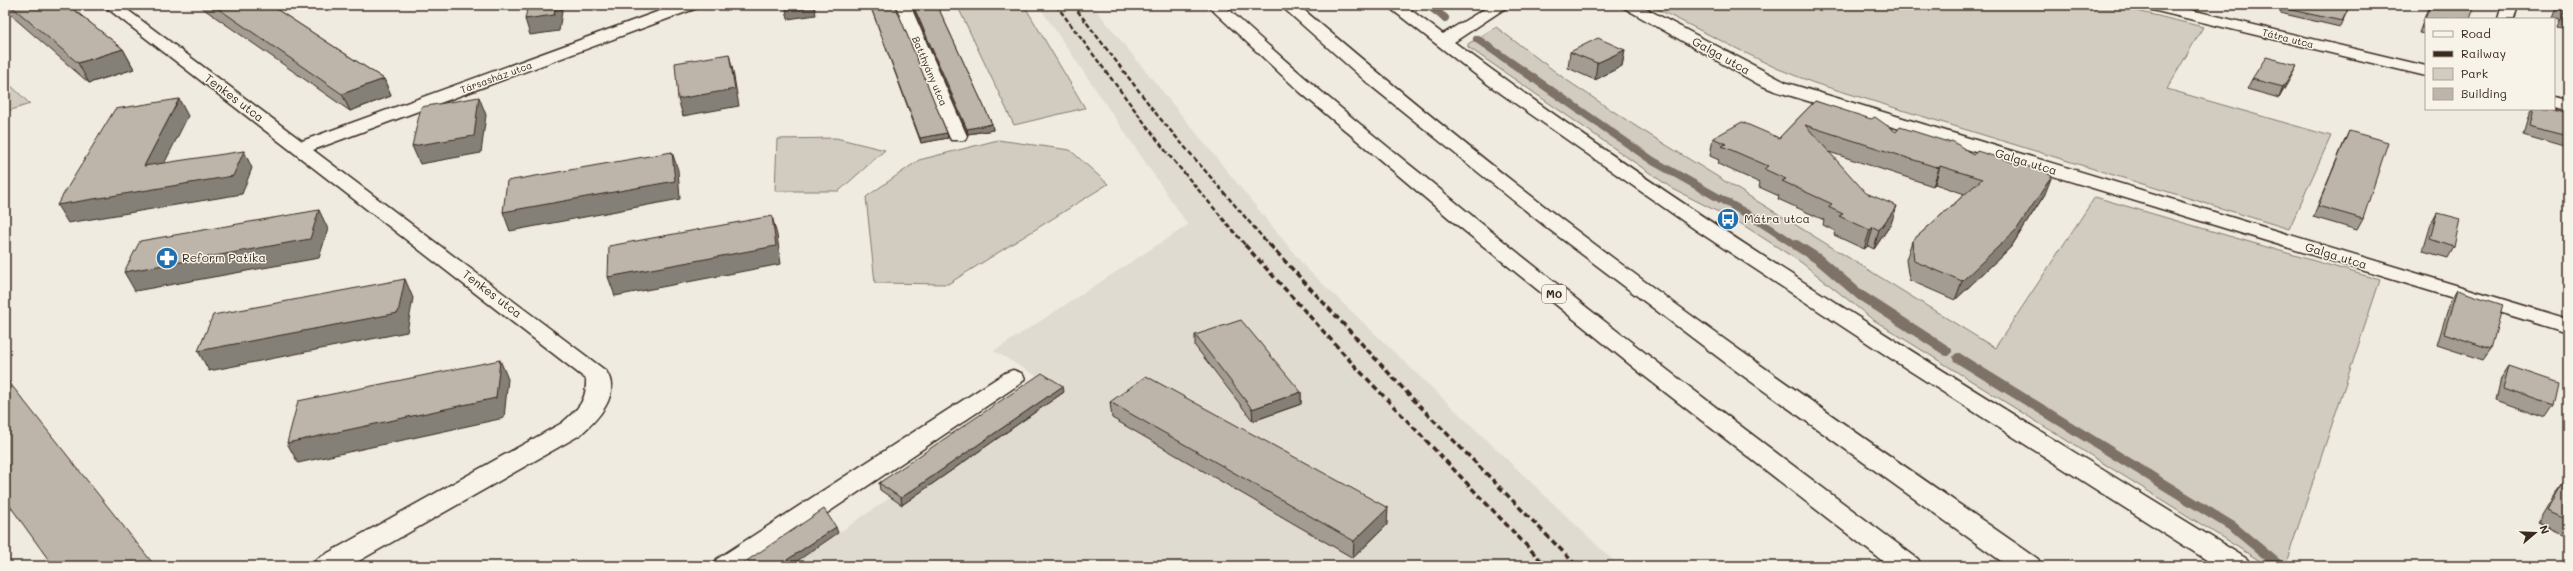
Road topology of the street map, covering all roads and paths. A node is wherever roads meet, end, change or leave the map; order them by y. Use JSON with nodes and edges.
{"nodes":[{"id":1,"x":111,"y":5,"type":"edge"},
{"id":2,"x":691,"y":5,"type":"edge"},
{"id":3,"x":902,"y":5,"type":"edge"},
{"id":4,"x":1215,"y":5,"type":"edge"},
{"id":5,"x":1288,"y":5,"type":"edge"},
{"id":6,"x":1394,"y":5,"type":"edge"},
{"id":7,"x":1502,"y":5,"type":"edge"},
{"id":8,"x":1627,"y":5,"type":"edge"},
{"id":9,"x":2150,"y":5,"type":"edge"},
{"id":10,"x":2227,"y":5,"type":"edge"},
{"id":11,"x":2510,"y":5,"type":"edge"},
{"id":12,"x":2506,"y":18,"type":"edge"},
{"id":13,"x":2216,"y":21,"type":"junction"},
{"id":14,"x":1442,"y":42,"type":"junction"},
{"id":15,"x":2425,"y":72,"type":"edge"},
{"id":16,"x":2555,"y":103,"type":"edge"},
{"id":17,"x":2568,"y":106,"type":"edge"},
{"id":18,"x":958,"y":136,"type":"dead end"},
{"id":19,"x":300,"y":148,"type":"junction"},
{"id":20,"x":2568,"y":326,"type":"edge"},
{"id":21,"x":1013,"y":378,"type":"dead end"},
{"id":22,"x":327,"y":566,"type":"edge"},
{"id":23,"x":727,"y":566,"type":"edge"},
{"id":24,"x":1908,"y":566,"type":"edge"},
{"id":25,"x":2028,"y":566,"type":"edge"},
{"id":26,"x":2237,"y":566,"type":"edge"}],
"edges":[{"from":1,"to":19,"type":"main road","name":"Tenkes utca"},
{"from":2,"to":19,"type":"main road","name":"Társasház utca"},
{"from":3,"to":18,"type":"main road","name":"Batthyány utca"},
{"from":4,"to":24,"type":"main road","number":"M0"},
{"from":5,"to":25,"type":"main road"},
{"from":6,"to":14,"type":"main road"},
{"from":7,"to":14,"type":"main road"},
{"from":8,"to":20,"type":"main road","name":"Galga utca"},
{"from":9,"to":13,"type":"main road","name":"Tátra utca"},
{"from":10,"to":13,"type":"main road"},
{"from":11,"to":12,"type":"main road"},
{"from":13,"to":15,"type":"main road","name":"Tátra utca"},
{"from":14,"to":26,"type":"main road"},
{"from":16,"to":17,"type":"main road"},
{"from":19,"to":22,"type":"main road","name":"Tenkes utca"},
{"from":21,"to":23,"type":"main road"}]}
